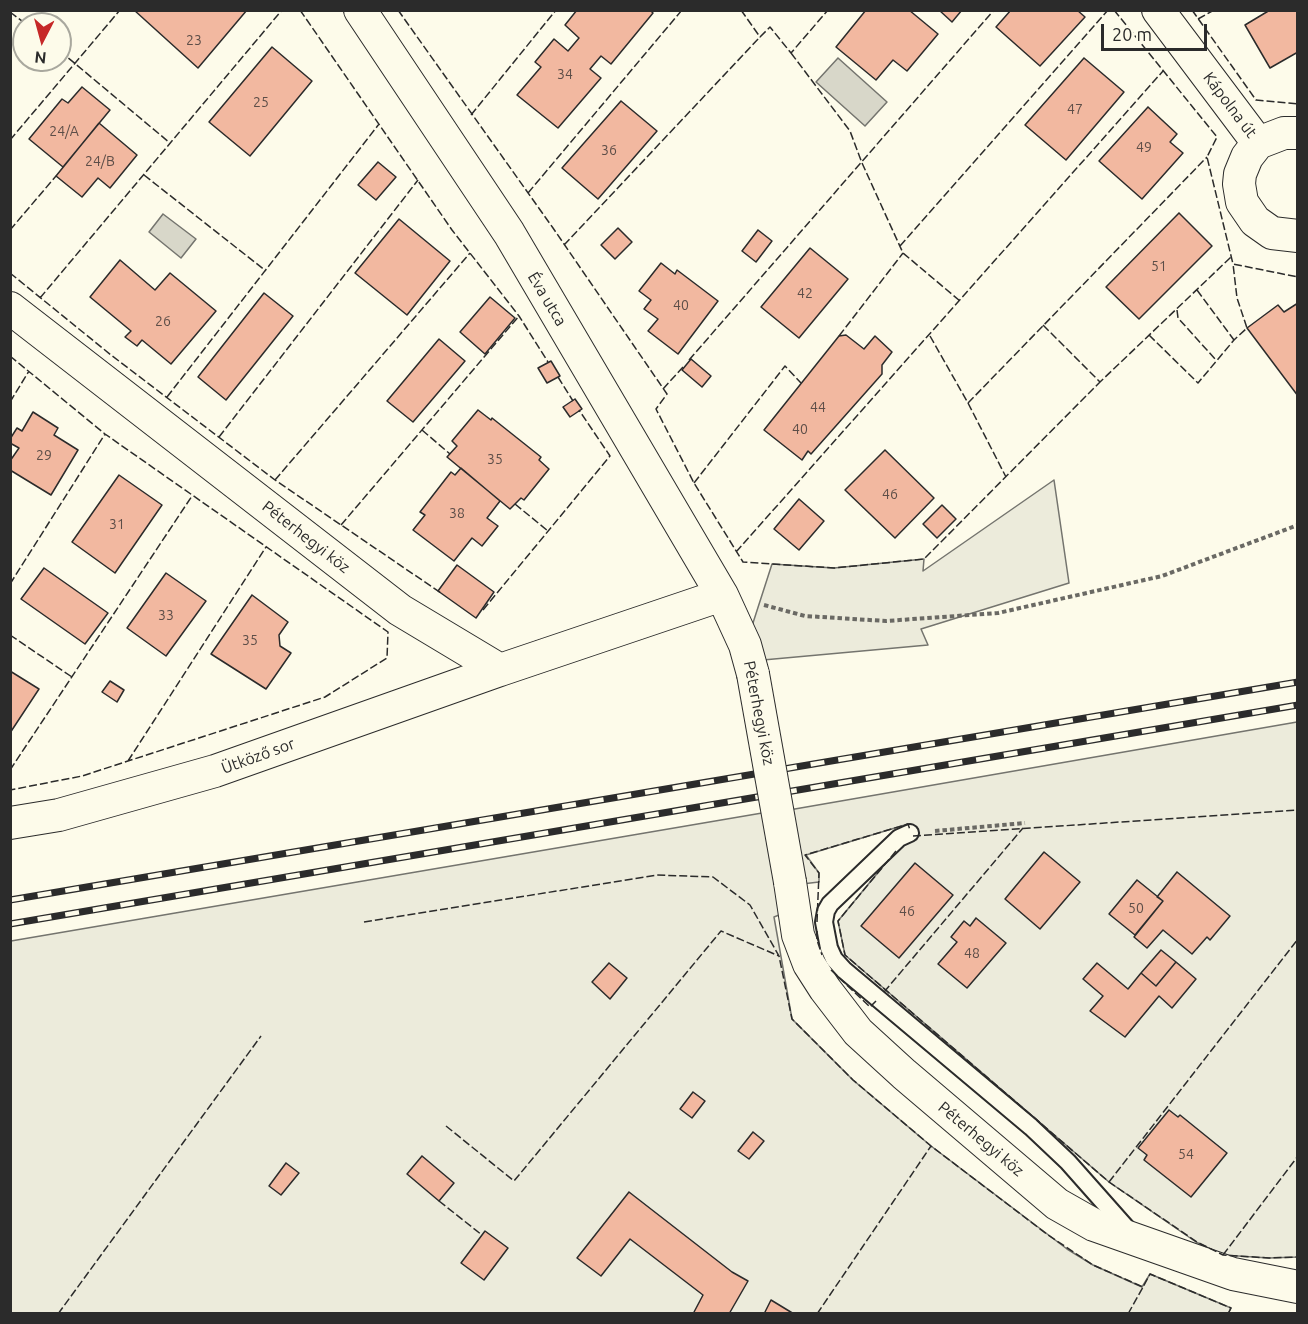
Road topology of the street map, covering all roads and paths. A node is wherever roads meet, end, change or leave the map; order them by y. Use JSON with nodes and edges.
{"nodes":[{"id":1,"x":360,"y":10,"type":"edge"},
{"id":2,"x":1158,"y":10,"type":"edge"},
{"id":3,"x":1298,"y":133,"type":"edge"},
{"id":4,"x":1258,"y":142,"type":"junction"},
{"id":5,"x":1298,"y":236,"type":"edge"},
{"id":6,"x":10,"y":309,"type":"edge"},
{"id":7,"x":1298,"y":525,"type":"edge"},
{"id":8,"x":722,"y":595,"type":"junction"},
{"id":9,"x":500,"y":670,"type":"junction"},
{"id":10,"x":10,"y":823,"type":"edge"},
{"id":11,"x":1025,"y":823,"type":"dead end"},
{"id":12,"x":910,"y":833,"type":"joint"},
{"id":13,"x":1138,"y":1240,"type":"junction"},
{"id":14,"x":1298,"y":1287,"type":"edge"}],
"edges":[{"from":1,"to":8,"type":"street","name":"Éva utca"},
{"from":2,"to":4,"type":"street","name":"Kápolna út"},
{"from":3,"to":4,"type":"street","name":"Kápolna út"},
{"from":4,"to":5,"type":"street","name":"Kápolna út"},
{"from":6,"to":9,"type":"street","name":"Péterhegyi köz"},
{"from":7,"to":8,"type":"path"},
{"from":8,"to":9,"type":"street"},
{"from":8,"to":13,"type":"street","name":"Péterhegyi köz","bridge":true},
{"from":9,"to":10,"type":"street","name":"Ütköző sor"},
{"from":11,"to":12,"type":"path"},
{"from":12,"to":13,"type":"lane"},
{"from":13,"to":14,"type":"street","name":"Péterhegyi köz"}]}
